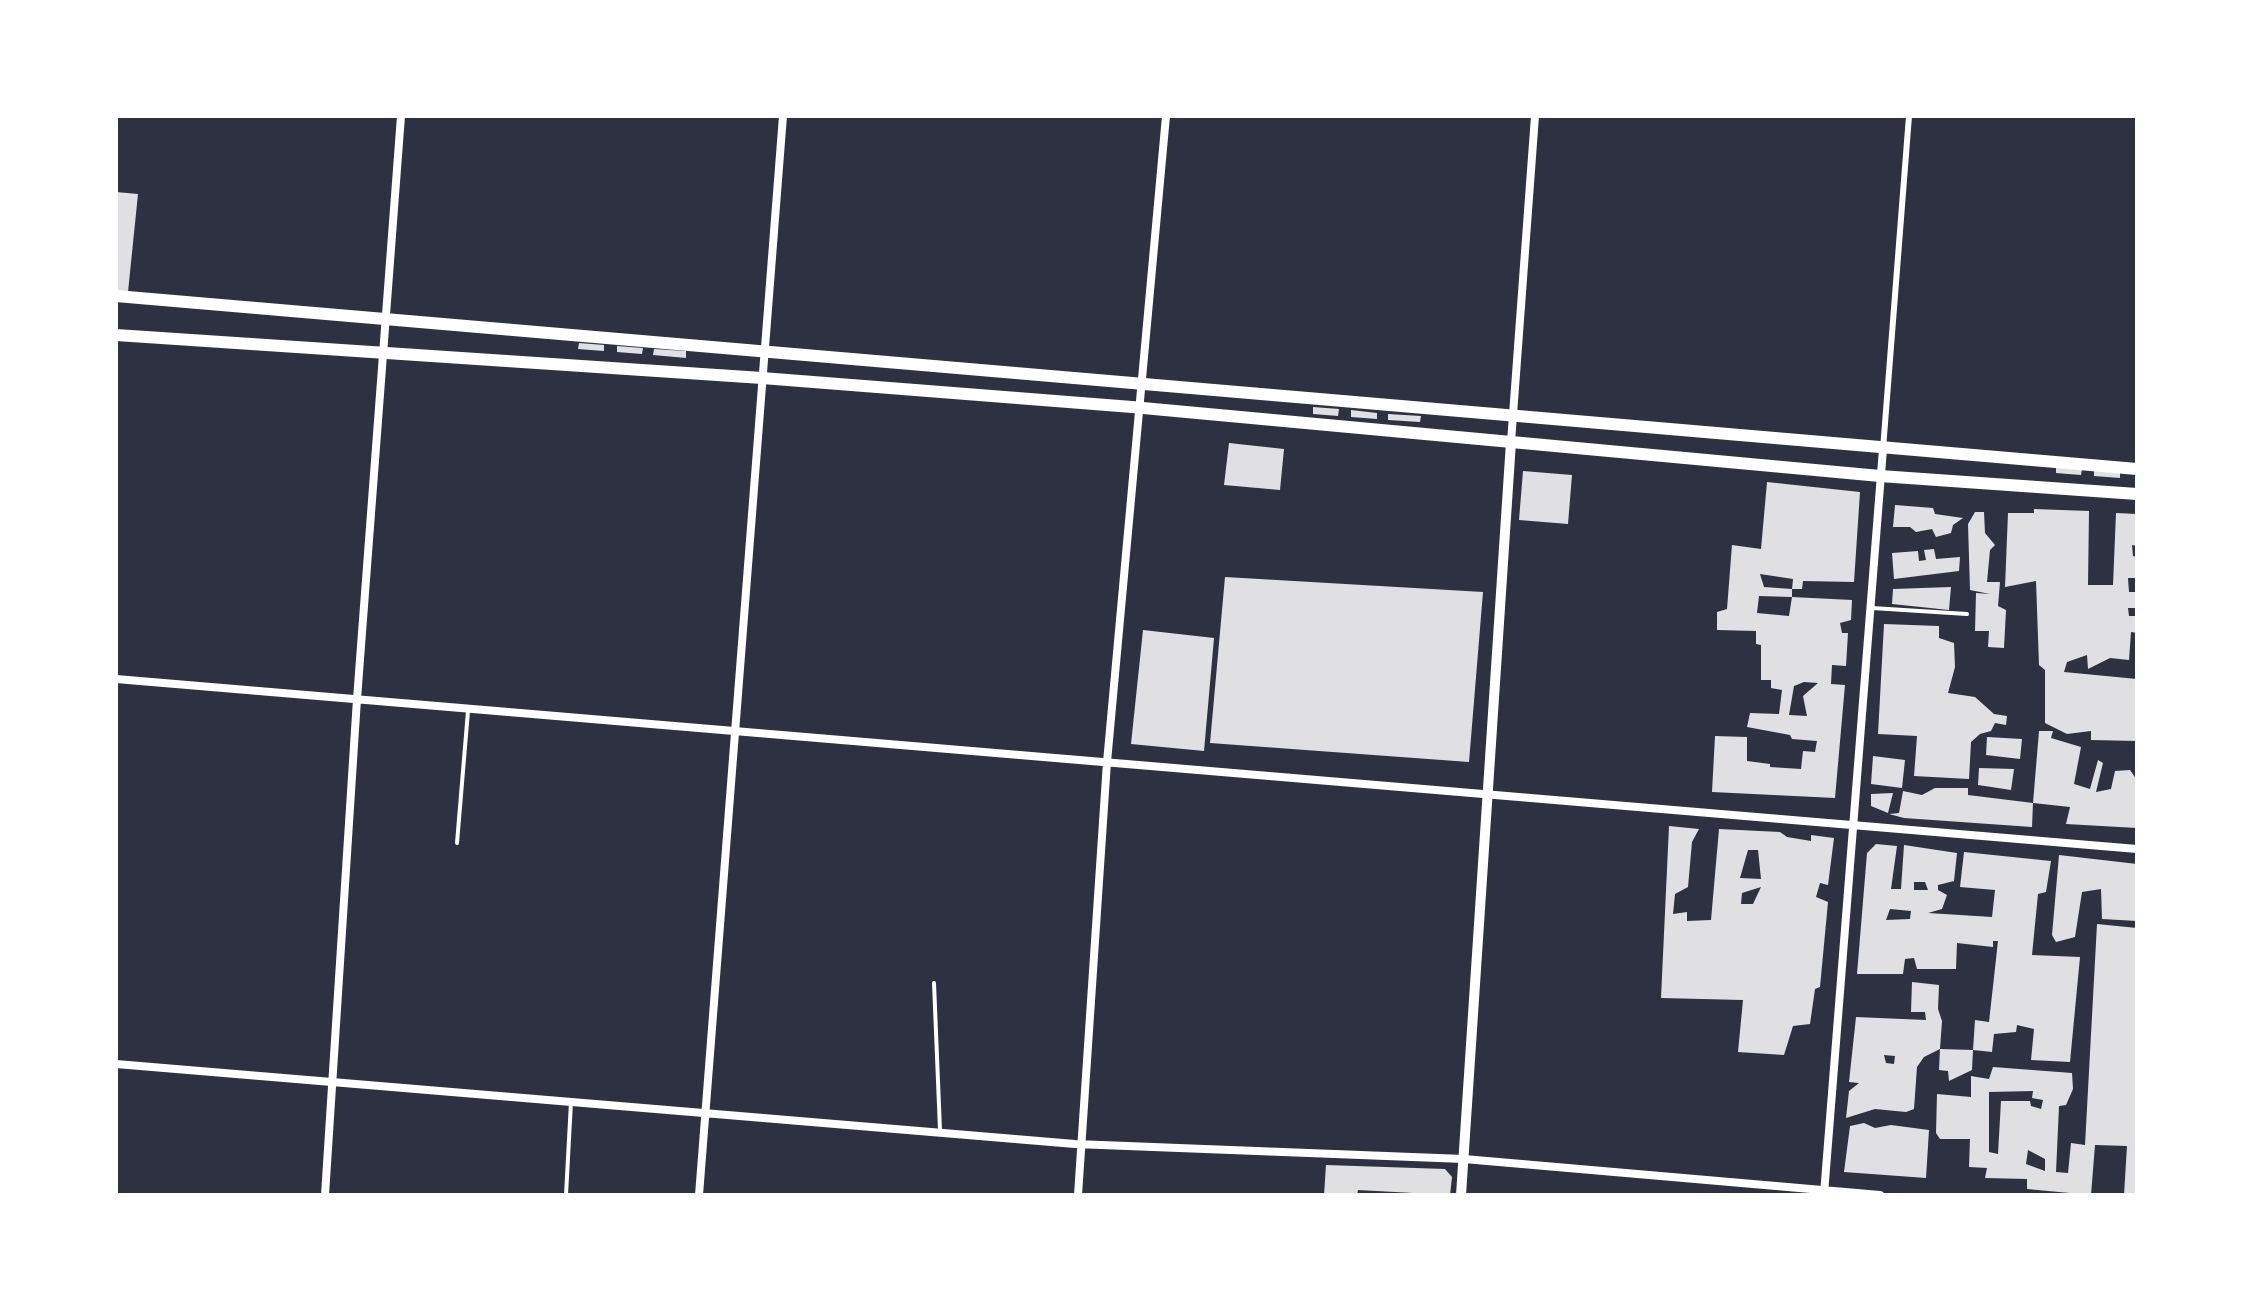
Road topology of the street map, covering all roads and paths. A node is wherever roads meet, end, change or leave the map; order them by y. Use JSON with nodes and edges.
{"nodes":[{"id":1,"x":401,"y":116,"type":"edge"},
{"id":2,"x":783,"y":116,"type":"edge"},
{"id":3,"x":1166,"y":116,"type":"edge"},
{"id":4,"x":1535,"y":116,"type":"edge"},
{"id":5,"x":1909,"y":116,"type":"edge"},
{"id":6,"x":116,"y":296,"type":"edge"},
{"id":7,"x":388,"y":318,"type":"junction"},
{"id":8,"x":116,"y":335,"type":"edge"},
{"id":9,"x":765,"y":350,"type":"junction"},
{"id":10,"x":386,"y":353,"type":"junction"},
{"id":11,"x":762,"y":378,"type":"junction"},
{"id":12,"x":1141,"y":382,"type":"junction"},
{"id":13,"x":1139,"y":407,"type":"junction"},
{"id":14,"x":1513,"y":416,"type":"junction"},
{"id":15,"x":1511,"y":442,"type":"junction"},
{"id":16,"x":1883,"y":449,"type":"junction"},
{"id":17,"x":2137,"y":469,"type":"edge"},
{"id":18,"x":1880,"y":476,"type":"junction"},
{"id":19,"x":2137,"y":494,"type":"edge"},
{"id":20,"x":1870,"y":608,"type":"junction"},
{"id":21,"x":1967,"y":614,"type":"dead end"},
{"id":22,"x":116,"y":679,"type":"edge"},
{"id":23,"x":357,"y":699,"type":"junction"},
{"id":24,"x":469,"y":708,"type":"junction"},
{"id":25,"x":735,"y":731,"type":"junction"},
{"id":26,"x":1107,"y":762,"type":"junction"},
{"id":27,"x":1488,"y":796,"type":"junction"},
{"id":28,"x":1853,"y":825,"type":"junction"},
{"id":29,"x":457,"y":843,"type":"dead end"},
{"id":30,"x":2137,"y":849,"type":"edge"},
{"id":31,"x":934,"y":983,"type":"dead end"},
{"id":32,"x":116,"y":1064,"type":"edge"},
{"id":33,"x":332,"y":1082,"type":"junction"},
{"id":34,"x":571,"y":1102,"type":"junction"},
{"id":35,"x":706,"y":1114,"type":"junction"},
{"id":36,"x":940,"y":1133,"type":"junction"},
{"id":37,"x":1081,"y":1144,"type":"junction"},
{"id":38,"x":1464,"y":1159,"type":"junction"},
{"id":39,"x":1824,"y":1192,"type":"edge"},
{"id":40,"x":325,"y":1195,"type":"edge"},
{"id":41,"x":566,"y":1195,"type":"edge"},
{"id":42,"x":699,"y":1195,"type":"edge"},
{"id":43,"x":1078,"y":1195,"type":"edge"},
{"id":44,"x":1461,"y":1195,"type":"edge"},
{"id":45,"x":1880,"y":1195,"type":"edge"}],
"edges":[{"from":1,"to":7,"type":"street"},
{"from":2,"to":9,"type":"street"},
{"from":3,"to":12,"type":"street"},
{"from":4,"to":14,"type":"street"},
{"from":5,"to":16,"type":"street"},
{"from":6,"to":7,"type":"main road"},
{"from":7,"to":9,"type":"main road"},
{"from":7,"to":10,"type":"street"},
{"from":8,"to":10,"type":"main road"},
{"from":9,"to":11,"type":"street"},
{"from":9,"to":12,"type":"main road"},
{"from":10,"to":11,"type":"main road"},
{"from":10,"to":23,"type":"street"},
{"from":11,"to":13,"type":"main road"},
{"from":11,"to":25,"type":"street"},
{"from":12,"to":13,"type":"street"},
{"from":12,"to":14,"type":"main road"},
{"from":13,"to":15,"type":"main road"},
{"from":13,"to":26,"type":"street"},
{"from":14,"to":15,"type":"street"},
{"from":14,"to":16,"type":"main road"},
{"from":15,"to":18,"type":"main road"},
{"from":15,"to":27,"type":"street"},
{"from":16,"to":17,"type":"main road"},
{"from":16,"to":18,"type":"street"},
{"from":18,"to":19,"type":"main road"},
{"from":18,"to":20,"type":"street"},
{"from":20,"to":21,"type":"lane"},
{"from":20,"to":28,"type":"street"},
{"from":22,"to":23,"type":"street"},
{"from":23,"to":24,"type":"street"},
{"from":23,"to":33,"type":"street"},
{"from":24,"to":25,"type":"street"},
{"from":24,"to":29,"type":"lane"},
{"from":25,"to":26,"type":"street"},
{"from":25,"to":35,"type":"street"},
{"from":26,"to":27,"type":"street"},
{"from":26,"to":37,"type":"street"},
{"from":27,"to":28,"type":"street"},
{"from":27,"to":38,"type":"street"},
{"from":28,"to":30,"type":"street"},
{"from":28,"to":39,"type":"street"},
{"from":31,"to":36,"type":"lane"},
{"from":32,"to":33,"type":"street"},
{"from":33,"to":34,"type":"street"},
{"from":33,"to":40,"type":"street"},
{"from":34,"to":35,"type":"street"},
{"from":34,"to":41,"type":"lane"},
{"from":35,"to":36,"type":"street"},
{"from":35,"to":42,"type":"street"},
{"from":36,"to":37,"type":"street"},
{"from":37,"to":38,"type":"street"},
{"from":37,"to":43,"type":"street"},
{"from":38,"to":39,"type":"street"},
{"from":38,"to":44,"type":"street"},
{"from":39,"to":45,"type":"street"}]}
